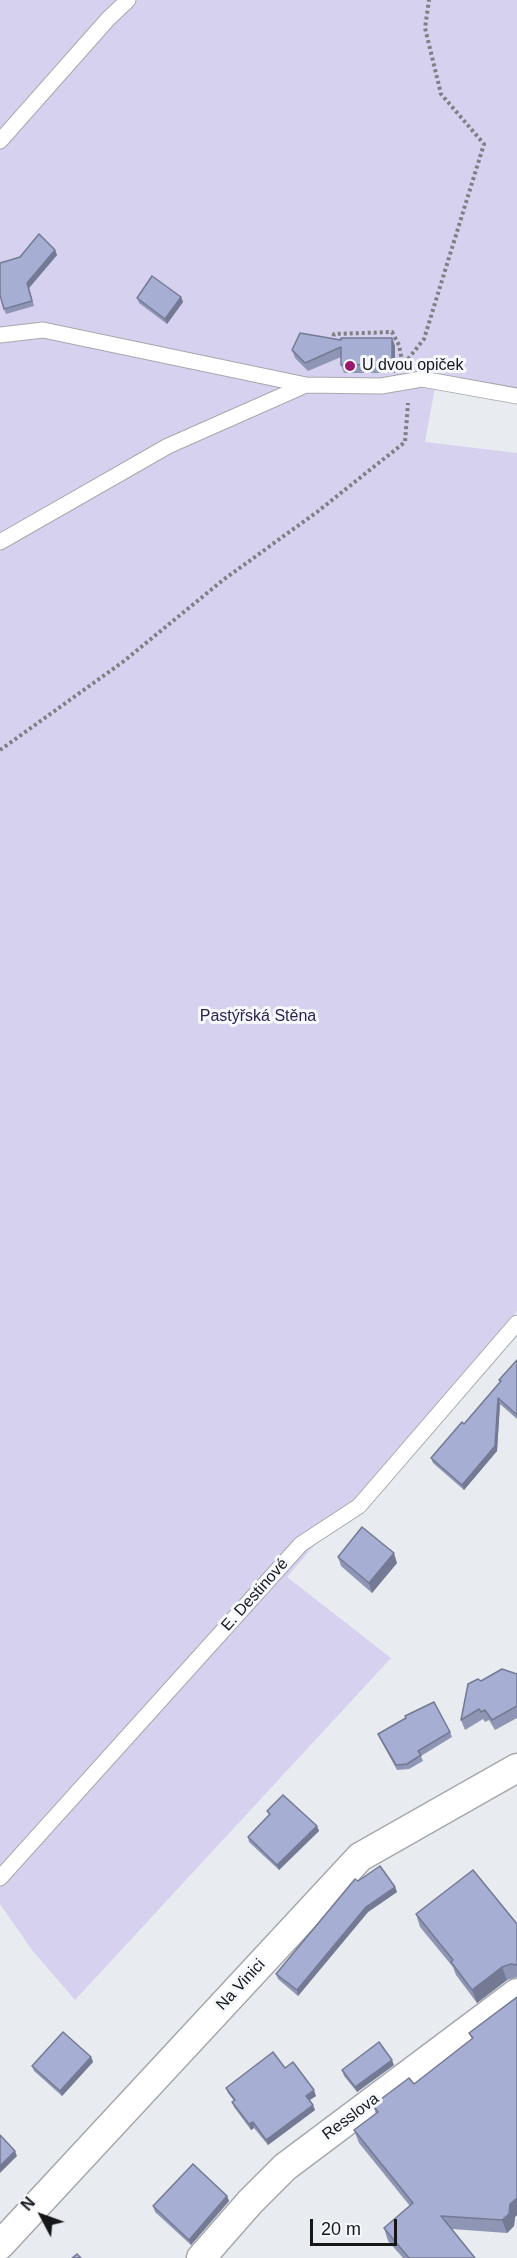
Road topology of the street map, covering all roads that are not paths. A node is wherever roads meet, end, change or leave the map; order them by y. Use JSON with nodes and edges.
{"nodes":[{"id":1,"x":128,"y":0,"type":"edge"},
{"id":2,"x":0,"y":141,"type":"edge"},
{"id":3,"x":0,"y":335,"type":"edge"},
{"id":4,"x":306,"y":385,"type":"junction"},
{"id":5,"x":517,"y":396,"type":"edge"},
{"id":6,"x":0,"y":542,"type":"edge"},
{"id":7,"x":517,"y":1323,"type":"edge"},
{"id":8,"x":517,"y":1768,"type":"edge"},
{"id":9,"x":0,"y":1878,"type":"edge"},
{"id":10,"x":517,"y":1993,"type":"edge"},
{"id":11,"x":0,"y":2245,"type":"edge"},
{"id":12,"x":201,"y":2258,"type":"edge"}],
"edges":[{"from":1,"to":2,"type":"lane"},
{"from":3,"to":4,"type":"lane"},
{"from":4,"to":5,"type":"lane"},
{"from":4,"to":6,"type":"lane"},
{"from":7,"to":9,"type":"lane","name":"E. Destinové"},
{"from":8,"to":11,"type":"street","name":"Na Vinici"},
{"from":10,"to":12,"type":"street","name":"Resslova"}]}
